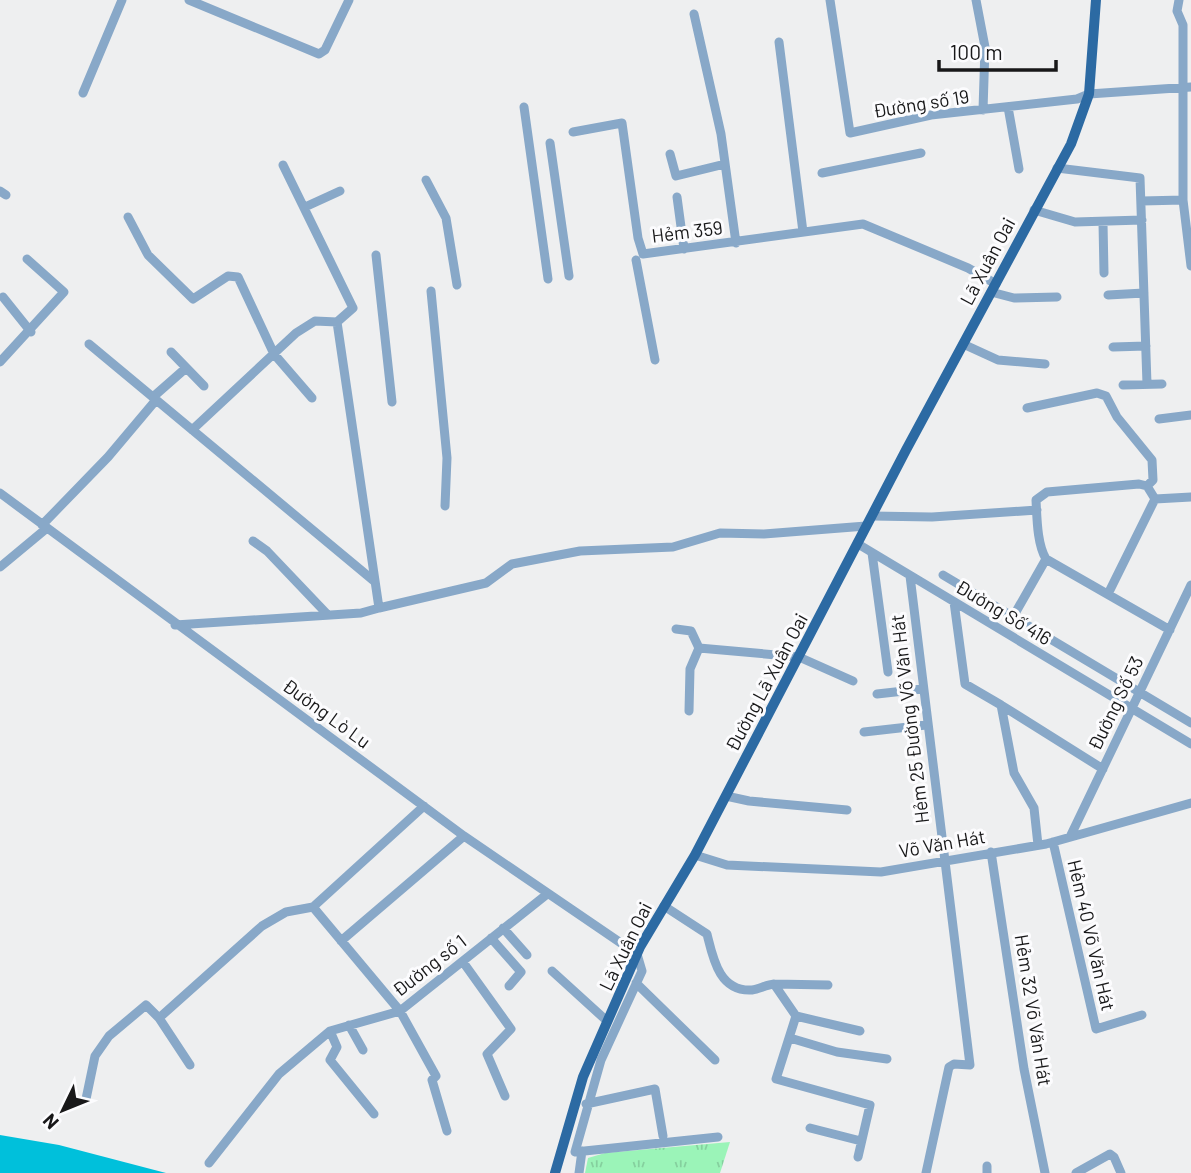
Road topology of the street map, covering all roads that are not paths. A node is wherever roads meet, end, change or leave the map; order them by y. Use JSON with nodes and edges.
{"nodes":[{"id":1,"x":122,"y":0,"type":"edge"},
{"id":2,"x":189,"y":0,"type":"edge"},
{"id":3,"x":349,"y":0,"type":"edge"},
{"id":4,"x":830,"y":0,"type":"edge"},
{"id":5,"x":976,"y":0,"type":"edge"},
{"id":6,"x":1096,"y":0,"type":"edge"},
{"id":7,"x":1179,"y":0,"type":"edge"},
{"id":8,"x":694,"y":14,"type":"dead end"},
{"id":9,"x":779,"y":42,"type":"dead end"},
{"id":10,"x":1186,"y":88,"type":"edge"},
{"id":11,"x":83,"y":93,"type":"dead end"},
{"id":12,"x":1089,"y":94,"type":"junction"},
{"id":13,"x":524,"y":107,"type":"dead end"},
{"id":14,"x":1008,"y":107,"type":"junction"},
{"id":15,"x":984,"y":110,"type":"junction"},
{"id":16,"x":573,"y":132,"type":"dead end"},
{"id":17,"x":550,"y":143,"type":"dead end"},
{"id":18,"x":922,"y":153,"type":"dead end"},
{"id":19,"x":670,"y":155,"type":"dead end"},
{"id":20,"x":725,"y":164,"type":"junction"},
{"id":21,"x":283,"y":165,"type":"dead end"},
{"id":22,"x":1057,"y":168,"type":"junction"},
{"id":23,"x":1019,"y":169,"type":"dead end"},
{"id":24,"x":822,"y":173,"type":"dead end"},
{"id":25,"x":426,"y":180,"type":"dead end"},
{"id":26,"x":340,"y":191,"type":"dead end"},
{"id":27,"x":677,"y":197,"type":"dead end"},
{"id":28,"x":1183,"y":200,"type":"junction"},
{"id":29,"x":1142,"y":201,"type":"junction"},
{"id":30,"x":305,"y":207,"type":"junction"},
{"id":31,"x":1034,"y":210,"type":"junction"},
{"id":32,"x":128,"y":217,"type":"dead end"},
{"id":33,"x":1142,"y":220,"type":"junction"},
{"id":34,"x":1103,"y":223,"type":"junction"},
{"id":35,"x":803,"y":232,"type":"junction"},
{"id":36,"x":736,"y":243,"type":"junction"},
{"id":37,"x":684,"y":249,"type":"junction"},
{"id":38,"x":376,"y":255,"type":"dead end"},
{"id":39,"x":640,"y":257,"type":"junction"},
{"id":40,"x":27,"y":259,"type":"dead end"},
{"id":41,"x":1191,"y":265,"type":"edge"},
{"id":42,"x":1104,"y":273,"type":"dead end"},
{"id":43,"x":569,"y":276,"type":"dead end"},
{"id":44,"x":548,"y":279,"type":"dead end"},
{"id":45,"x":457,"y":285,"type":"dead end"},
{"id":46,"x":994,"y":288,"type":"junction"},
{"id":47,"x":431,"y":291,"type":"dead end"},
{"id":48,"x":1144,"y":293,"type":"junction"},
{"id":49,"x":1108,"y":295,"type":"dead end"},
{"id":50,"x":1057,"y":297,"type":"dead end"},
{"id":51,"x":4,"y":298,"type":"dead end"},
{"id":52,"x":337,"y":322,"type":"junction"},
{"id":53,"x":31,"y":331,"type":"junction"},
{"id":54,"x":89,"y":344,"type":"dead end"},
{"id":55,"x":963,"y":344,"type":"junction"},
{"id":56,"x":1146,"y":346,"type":"junction"},
{"id":57,"x":1113,"y":347,"type":"dead end"},
{"id":58,"x":171,"y":352,"type":"dead end"},
{"id":59,"x":274,"y":354,"type":"junction"},
{"id":60,"x":655,"y":360,"type":"dead end"},
{"id":61,"x":0,"y":362,"type":"edge"},
{"id":62,"x":1045,"y":364,"type":"dead end"},
{"id":63,"x":186,"y":368,"type":"junction"},
{"id":64,"x":1147,"y":384,"type":"junction"},
{"id":65,"x":1162,"y":384,"type":"dead end"},
{"id":66,"x":1123,"y":385,"type":"dead end"},
{"id":67,"x":204,"y":386,"type":"dead end"},
{"id":68,"x":312,"y":398,"type":"dead end"},
{"id":69,"x":155,"y":399,"type":"junction"},
{"id":70,"x":393,"y":402,"type":"dead end"},
{"id":71,"x":1027,"y":408,"type":"dead end"},
{"id":72,"x":1191,"y":415,"type":"edge"},
{"id":73,"x":1159,"y":419,"type":"dead end"},
{"id":74,"x":192,"y":430,"type":"junction"},
{"id":75,"x":1147,"y":486,"type":"junction"},
{"id":76,"x":0,"y":493,"type":"edge"},
{"id":77,"x":1191,"y":497,"type":"edge"},
{"id":78,"x":1155,"y":499,"type":"junction"},
{"id":79,"x":445,"y":506,"type":"dead end"},
{"id":80,"x":1037,"y":510,"type":"junction"},
{"id":81,"x":869,"y":521,"type":"junction"},
{"id":82,"x":44,"y":526,"type":"junction"},
{"id":83,"x":253,"y":541,"type":"dead end"},
{"id":84,"x":858,"y":544,"type":"junction"},
{"id":85,"x":872,"y":553,"type":"junction"},
{"id":86,"x":1046,"y":559,"type":"junction"},
{"id":87,"x":0,"y":567,"type":"edge"},
{"id":88,"x":943,"y":575,"type":"dead end"},
{"id":89,"x":910,"y":576,"type":"junction"},
{"id":90,"x":374,"y":581,"type":"junction"},
{"id":91,"x":1191,"y":585,"type":"edge"},
{"id":92,"x":1108,"y":594,"type":"junction"},
{"id":93,"x":954,"y":602,"type":"junction"},
{"id":94,"x":379,"y":608,"type":"junction"},
{"id":95,"x":1191,"y":610,"type":"edge"},
{"id":96,"x":1177,"y":613,"type":"junction"},
{"id":97,"x":327,"y":614,"type":"junction"},
{"id":98,"x":1013,"y":617,"type":"junction"},
{"id":99,"x":175,"y":625,"type":"junction"},
{"id":100,"x":676,"y":629,"type":"dead end"},
{"id":101,"x":1170,"y":630,"type":"junction"},
{"id":102,"x":699,"y":648,"type":"junction"},
{"id":103,"x":799,"y":657,"type":"junction"},
{"id":104,"x":888,"y":672,"type":"dead end"},
{"id":105,"x":853,"y":681,"type":"dead end"},
{"id":106,"x":922,"y":690,"type":"junction"},
{"id":107,"x":1139,"y":693,"type":"junction"},
{"id":108,"x":877,"y":694,"type":"dead end"},
{"id":109,"x":1001,"y":705,"type":"junction"},
{"id":110,"x":1131,"y":709,"type":"junction"},
{"id":111,"x":689,"y":712,"type":"dead end"},
{"id":112,"x":1191,"y":723,"type":"edge"},
{"id":113,"x":926,"y":725,"type":"junction"},
{"id":114,"x":864,"y":732,"type":"dead end"},
{"id":115,"x":1191,"y":744,"type":"edge"},
{"id":116,"x":1103,"y":769,"type":"junction"},
{"id":117,"x":726,"y":796,"type":"junction"},
{"id":118,"x":1191,"y":803,"type":"edge"},
{"id":119,"x":424,"y":806,"type":"junction"},
{"id":120,"x":847,"y":810,"type":"dead end"},
{"id":121,"x":464,"y":836,"type":"junction"},
{"id":122,"x":1070,"y":837,"type":"junction"},
{"id":123,"x":1053,"y":842,"type":"junction"},
{"id":124,"x":1038,"y":845,"type":"junction"},
{"id":125,"x":991,"y":852,"type":"junction"},
{"id":126,"x":695,"y":855,"type":"junction"},
{"id":127,"x":944,"y":859,"type":"junction"},
{"id":128,"x":546,"y":895,"type":"junction"},
{"id":129,"x":664,"y":906,"type":"junction"},
{"id":130,"x":313,"y":907,"type":"junction"},
{"id":131,"x":503,"y":928,"type":"junction"},
{"id":132,"x":491,"y":938,"type":"junction"},
{"id":133,"x":341,"y":941,"type":"junction"},
{"id":134,"x":637,"y":954,"type":"junction"},
{"id":135,"x":527,"y":955,"type":"dead end"},
{"id":136,"x":463,"y":962,"type":"junction"},
{"id":137,"x":552,"y":971,"type":"dead end"},
{"id":138,"x":636,"y":984,"type":"junction"},
{"id":139,"x":774,"y":984,"type":"junction"},
{"id":140,"x":828,"y":985,"type":"dead end"},
{"id":141,"x":509,"y":986,"type":"dead end"},
{"id":142,"x":400,"y":1011,"type":"junction"},
{"id":143,"x":1142,"y":1015,"type":"dead end"},
{"id":144,"x":796,"y":1016,"type":"junction"},
{"id":145,"x":159,"y":1018,"type":"junction"},
{"id":146,"x":607,"y":1021,"type":"junction"},
{"id":147,"x":349,"y":1025,"type":"junction"},
{"id":148,"x":330,"y":1031,"type":"junction"},
{"id":149,"x":860,"y":1031,"type":"dead end"},
{"id":150,"x":790,"y":1038,"type":"junction"},
{"id":151,"x":363,"y":1050,"type":"dead end"},
{"id":152,"x":887,"y":1059,"type":"dead end"},
{"id":153,"x":715,"y":1060,"type":"dead end"},
{"id":154,"x":190,"y":1065,"type":"dead end"},
{"id":155,"x":505,"y":1096,"type":"dead end"},
{"id":156,"x":86,"y":1099,"type":"dead end"},
{"id":157,"x":586,"y":1104,"type":"junction"},
{"id":158,"x":374,"y":1114,"type":"dead end"},
{"id":159,"x":810,"y":1128,"type":"dead end"},
{"id":160,"x":447,"y":1131,"type":"dead end"},
{"id":161,"x":663,"y":1136,"type":"dead end"},
{"id":162,"x":718,"y":1137,"type":"dead end"},
{"id":163,"x":861,"y":1141,"type":"junction"},
{"id":164,"x":578,"y":1151,"type":"junction"},
{"id":165,"x":858,"y":1157,"type":"dead end"},
{"id":166,"x":209,"y":1163,"type":"dead end"},
{"id":167,"x":555,"y":1173,"type":"edge"},
{"id":168,"x":579,"y":1173,"type":"edge"},
{"id":169,"x":926,"y":1173,"type":"edge"},
{"id":170,"x":1045,"y":1173,"type":"edge"},
{"id":171,"x":1076,"y":1173,"type":"edge"},
{"id":172,"x":1121,"y":1173,"type":"edge"}],
"edges":[{"from":1,"to":11,"type":"street"},
{"from":2,"to":3,"type":"street"},
{"from":4,"to":15,"type":"street","name":"Đường số 19"},
{"from":5,"to":15,"type":"street"},
{"from":6,"to":12,"type":"main road","name":"Lã Xuân Oai"},
{"from":7,"to":10,"type":"street"},
{"from":8,"to":20,"type":"street"},
{"from":9,"to":35,"type":"street"},
{"from":10,"to":12,"type":"street"},
{"from":10,"to":28,"type":"street"},
{"from":12,"to":14,"type":"street","name":"Đường số 19"},
{"from":12,"to":22,"type":"main road","name":"Lã Xuân Oai"},
{"from":13,"to":44,"type":"street"},
{"from":14,"to":15,"type":"street","name":"Đường số 19"},
{"from":14,"to":23,"type":"street"},
{"from":16,"to":39,"type":"street"},
{"from":17,"to":43,"type":"street"},
{"from":18,"to":24,"type":"street"},
{"from":19,"to":20,"type":"street"},
{"from":20,"to":36,"type":"street"},
{"from":21,"to":30,"type":"street"},
{"from":22,"to":29,"type":"street"},
{"from":22,"to":31,"type":"main road","name":"Lã Xuân Oai"},
{"from":25,"to":45,"type":"street"},
{"from":26,"to":30,"type":"street"},
{"from":27,"to":37,"type":"street"},
{"from":28,"to":29,"type":"street"},
{"from":28,"to":41,"type":"street"},
{"from":29,"to":33,"type":"street"},
{"from":30,"to":52,"type":"street"},
{"from":31,"to":34,"type":"street"},
{"from":31,"to":46,"type":"main road","name":"Lã Xuân Oai"},
{"from":32,"to":59,"type":"street"},
{"from":33,"to":34,"type":"street"},
{"from":33,"to":48,"type":"street"},
{"from":34,"to":42,"type":"street"},
{"from":35,"to":36,"type":"street","name":"Hẻm 359"},
{"from":35,"to":46,"type":"street","name":"Hẻm 359"},
{"from":36,"to":37,"type":"street","name":"Hẻm 359"},
{"from":37,"to":39,"type":"street","name":"Hẻm 359"},
{"from":38,"to":70,"type":"street"},
{"from":39,"to":60,"type":"street"},
{"from":40,"to":53,"type":"street"},
{"from":46,"to":50,"type":"street","name":"Hẻm 359"},
{"from":46,"to":55,"type":"main road","name":"Lã Xuân Oai"},
{"from":47,"to":79,"type":"street"},
{"from":48,"to":49,"type":"street"},
{"from":48,"to":56,"type":"street"},
{"from":51,"to":53,"type":"street"},
{"from":52,"to":59,"type":"street"},
{"from":52,"to":90,"type":"street"},
{"from":53,"to":61,"type":"street"},
{"from":54,"to":69,"type":"street"},
{"from":55,"to":62,"type":"street"},
{"from":55,"to":81,"type":"main road","name":"Lã Xuân Oai"},
{"from":56,"to":57,"type":"street"},
{"from":56,"to":64,"type":"street"},
{"from":58,"to":63,"type":"street"},
{"from":59,"to":68,"type":"street"},
{"from":59,"to":74,"type":"street"},
{"from":63,"to":67,"type":"street"},
{"from":63,"to":69,"type":"street"},
{"from":64,"to":65,"type":"street"},
{"from":64,"to":66,"type":"street"},
{"from":69,"to":74,"type":"street"},
{"from":69,"to":82,"type":"street"},
{"from":71,"to":75,"type":"street"},
{"from":72,"to":73,"type":"street"},
{"from":74,"to":90,"type":"street"},
{"from":75,"to":78,"type":"street"},
{"from":75,"to":80,"type":"street"},
{"from":76,"to":82,"type":"street","name":"Đường Lò Lu"},
{"from":77,"to":78,"type":"street"},
{"from":78,"to":92,"type":"street"},
{"from":80,"to":81,"type":"street"},
{"from":80,"to":86,"type":"street"},
{"from":81,"to":84,"type":"main road","name":"Đường Lã Xuân Oai"},
{"from":81,"to":94,"type":"street"},
{"from":82,"to":87,"type":"street"},
{"from":82,"to":99,"type":"street","name":"Đường Lò Lu"},
{"from":83,"to":97,"type":"street"},
{"from":84,"to":85,"type":"street","name":"Đường Số 416"},
{"from":84,"to":103,"type":"main road","name":"Đường Lã Xuân Oai"},
{"from":85,"to":89,"type":"street","name":"Đường Số 416"},
{"from":85,"to":104,"type":"street"},
{"from":86,"to":92,"type":"street"},
{"from":86,"to":98,"type":"street"},
{"from":88,"to":98,"type":"street"},
{"from":89,"to":93,"type":"street","name":"Đường Số 416"},
{"from":89,"to":106,"type":"street","name":"Hẻm 25 Đường Võ Văn Hát"},
{"from":90,"to":94,"type":"street"},
{"from":91,"to":96,"type":"street","name":"Đường Số 53"},
{"from":92,"to":101,"type":"street"},
{"from":93,"to":109,"type":"street"},
{"from":93,"to":110,"type":"street","name":"Đường Số 416"},
{"from":94,"to":97,"type":"street"},
{"from":95,"to":96,"type":"street"},
{"from":96,"to":101,"type":"street","name":"Đường Số 53"},
{"from":97,"to":99,"type":"street"},
{"from":98,"to":107,"type":"street"},
{"from":99,"to":119,"type":"street","name":"Đường Lò Lu"},
{"from":100,"to":102,"type":"street"},
{"from":101,"to":107,"type":"street","name":"Đường Số 53"},
{"from":102,"to":103,"type":"street"},
{"from":102,"to":111,"type":"street"},
{"from":103,"to":105,"type":"street"},
{"from":103,"to":117,"type":"main road","name":"Đường Lã Xuân Oai"},
{"from":106,"to":108,"type":"street"},
{"from":106,"to":113,"type":"street","name":"Hẻm 25 Đường Võ Văn Hát"},
{"from":107,"to":110,"type":"street","name":"Đường Số 53"},
{"from":107,"to":112,"type":"street"},
{"from":109,"to":116,"type":"street"},
{"from":109,"to":124,"type":"street"},
{"from":110,"to":115,"type":"street","name":"Đường Số 416"},
{"from":110,"to":116,"type":"street","name":"Đường Số 53"},
{"from":113,"to":114,"type":"street"},
{"from":113,"to":127,"type":"street","name":"Hẻm 25 Đường Võ Văn Hát"},
{"from":116,"to":122,"type":"street","name":"Đường Số 53"},
{"from":117,"to":120,"type":"street"},
{"from":117,"to":126,"type":"main road","name":"Đường Lã Xuân Oai"},
{"from":118,"to":122,"type":"street","name":"Võ Văn Hát"},
{"from":119,"to":121,"type":"street","name":"Đường Lò Lu"},
{"from":119,"to":130,"type":"street"},
{"from":121,"to":128,"type":"street","name":"Đường Lò Lu"},
{"from":121,"to":133,"type":"street"},
{"from":122,"to":123,"type":"street","name":"Võ Văn Hát"},
{"from":123,"to":124,"type":"street","name":"Võ Văn Hát"},
{"from":123,"to":143,"type":"street","name":"Hẻm 40 Võ Văn Hát"},
{"from":124,"to":125,"type":"street","name":"Võ Văn Hát"},
{"from":125,"to":127,"type":"street","name":"Võ Văn Hát"},
{"from":125,"to":170,"type":"street","name":"Hẻm 32 Võ Văn Hát"},
{"from":126,"to":127,"type":"street","name":"Võ Văn Hát"},
{"from":126,"to":129,"type":"main road","name":"Lã Xuân Oai"},
{"from":127,"to":169,"type":"street","name":"Hẻm 25 Đường Võ Văn Hát"},
{"from":128,"to":131,"type":"street","name":"Đường số 1"},
{"from":128,"to":134,"type":"street","name":"Đường Lò Lu"},
{"from":129,"to":134,"type":"main road","name":"Lã Xuân Oai"},
{"from":129,"to":139,"type":"street"},
{"from":130,"to":133,"type":"street"},
{"from":130,"to":145,"type":"street"},
{"from":131,"to":132,"type":"street","name":"Đường số 1"},
{"from":131,"to":135,"type":"street"},
{"from":132,"to":136,"type":"street","name":"Đường số 1"},
{"from":132,"to":141,"type":"street"},
{"from":133,"to":142,"type":"street"},
{"from":134,"to":138,"type":"street"},
{"from":134,"to":146,"type":"main road","name":"Lã Xuân Oai"},
{"from":136,"to":142,"type":"street","name":"Đường số 1"},
{"from":136,"to":155,"type":"street"},
{"from":137,"to":146,"type":"street"},
{"from":138,"to":153,"type":"street"},
{"from":138,"to":157,"type":"street"},
{"from":139,"to":140,"type":"street"},
{"from":139,"to":144,"type":"street"},
{"from":142,"to":147,"type":"street","name":"Đường số 1"},
{"from":142,"to":160,"type":"street"},
{"from":144,"to":149,"type":"street"},
{"from":144,"to":150,"type":"street"},
{"from":145,"to":154,"type":"street"},
{"from":145,"to":156,"type":"street"},
{"from":146,"to":167,"type":"main road","name":"Lã Xuân Oai"},
{"from":147,"to":148,"type":"street","name":"Đường số 1"},
{"from":147,"to":151,"type":"street"},
{"from":148,"to":158,"type":"street"},
{"from":148,"to":166,"type":"street","name":"Đường số 1"},
{"from":150,"to":152,"type":"street"},
{"from":150,"to":163,"type":"street"},
{"from":157,"to":161,"type":"street"},
{"from":157,"to":164,"type":"street"},
{"from":159,"to":163,"type":"street"},
{"from":162,"to":164,"type":"street"},
{"from":163,"to":165,"type":"street"},
{"from":164,"to":168,"type":"street"},
{"from":171,"to":172,"type":"street"}]}
